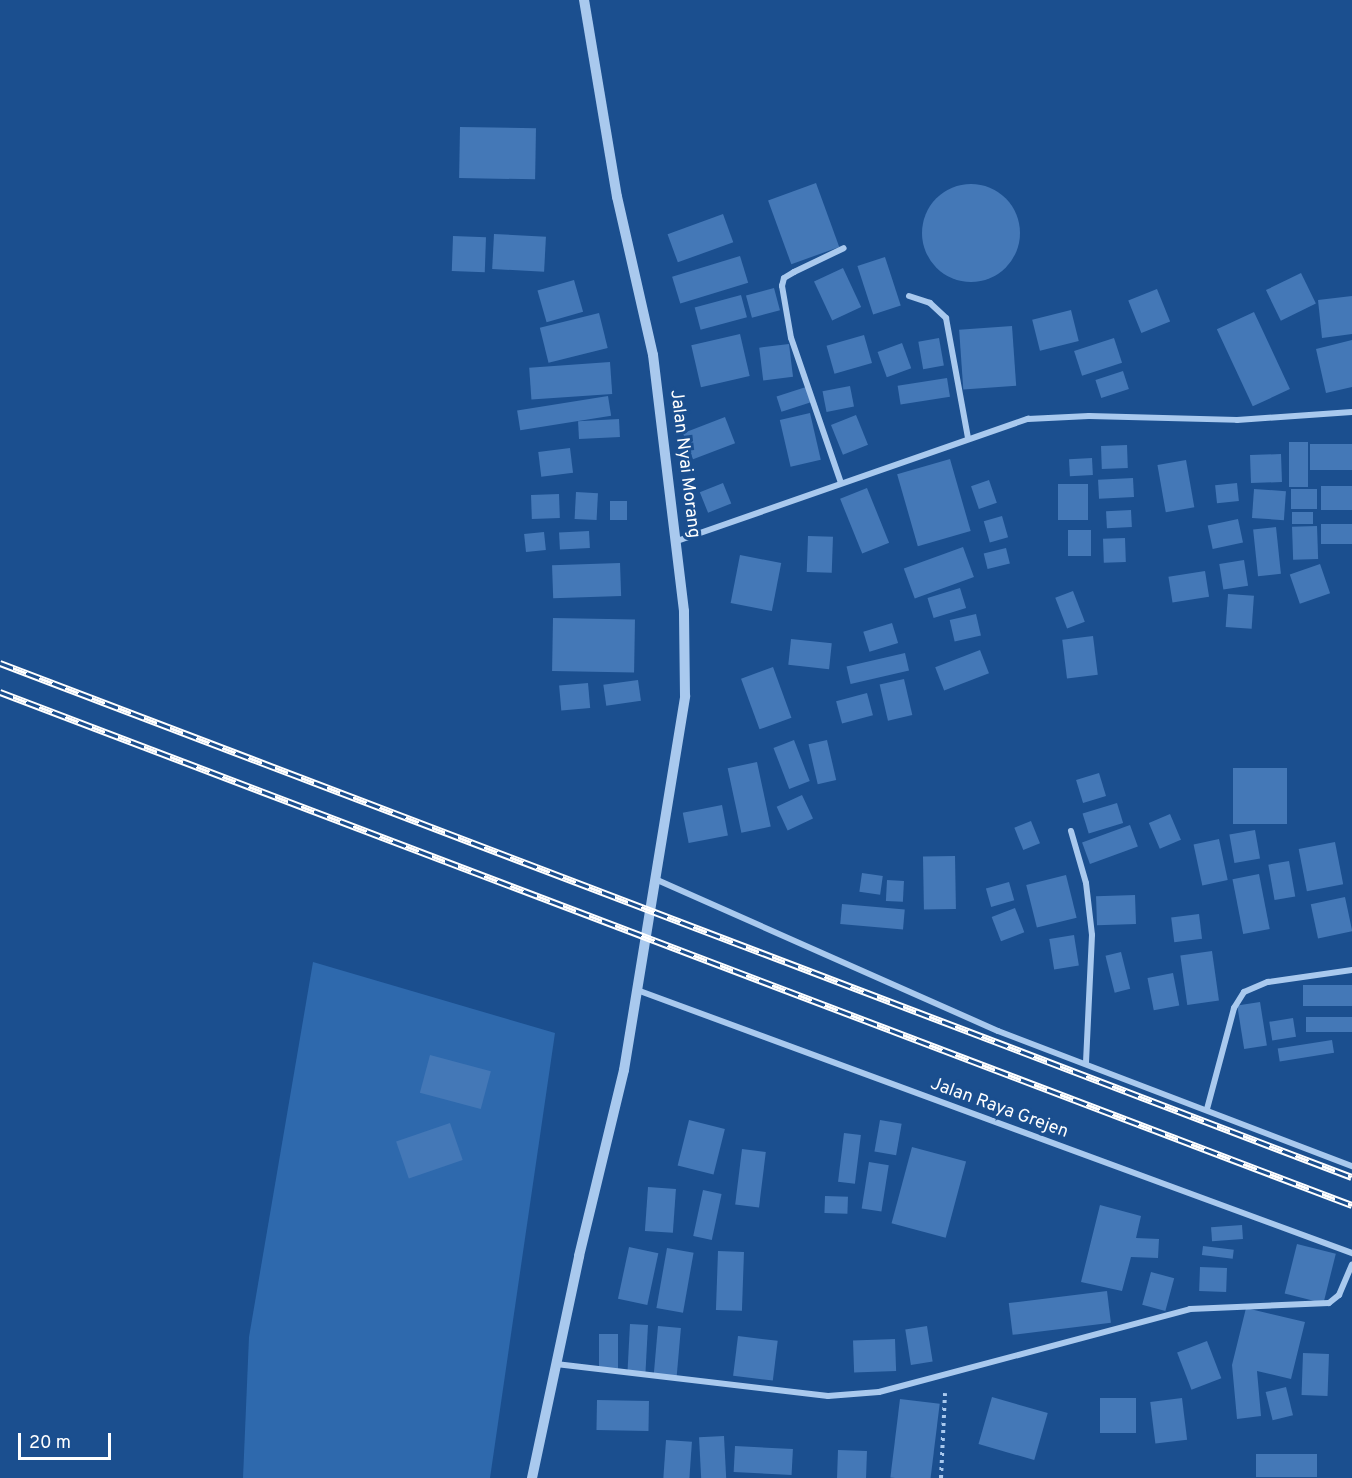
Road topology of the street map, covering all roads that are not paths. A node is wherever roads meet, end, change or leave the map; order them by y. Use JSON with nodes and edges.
{"nodes":[{"id":1,"x":584,"y":0,"type":"edge"},
{"id":2,"x":844,"y":248,"type":"dead end"},
{"id":3,"x":909,"y":296,"type":"dead end"},
{"id":4,"x":1352,"y":412,"type":"edge"},
{"id":5,"x":968,"y":438,"type":"junction"},
{"id":6,"x":842,"y":483,"type":"junction"},
{"id":7,"x":677,"y":542,"type":"junction"},
{"id":8,"x":1071,"y":831,"type":"dead end"},
{"id":9,"x":655,"y":879,"type":"junction"},
{"id":10,"x":1352,"y":970,"type":"edge"},
{"id":11,"x":638,"y":990,"type":"junction"},
{"id":12,"x":1086,"y":1063,"type":"junction"},
{"id":13,"x":1207,"y":1109,"type":"junction"},
{"id":14,"x":1352,"y":1166,"type":"edge"},
{"id":15,"x":1352,"y":1253,"type":"edge"},
{"id":16,"x":1352,"y":1265,"type":"edge"},
{"id":17,"x":556,"y":1364,"type":"junction"},
{"id":18,"x":532,"y":1478,"type":"edge"}],
"edges":[{"from":1,"to":7,"type":"street","name":"Jalan Nyai Morang"},
{"from":2,"to":6,"type":"street"},
{"from":3,"to":5,"type":"street"},
{"from":4,"to":5,"type":"street"},
{"from":5,"to":6,"type":"street"},
{"from":6,"to":7,"type":"street"},
{"from":7,"to":9,"type":"street","name":"Jalan Nyai Morang"},
{"from":8,"to":12,"type":"street"},
{"from":9,"to":11,"type":"street","name":"Jalan Nyai Morang"},
{"from":9,"to":12,"type":"street"},
{"from":10,"to":13,"type":"street"},
{"from":11,"to":15,"type":"street","name":"Jalan Raya Grejen"},
{"from":11,"to":17,"type":"street","name":"Jalan Nyai Morang"},
{"from":12,"to":13,"type":"street"},
{"from":13,"to":14,"type":"street"},
{"from":16,"to":17,"type":"street"},
{"from":17,"to":18,"type":"street","name":"Jalan Nyai Morang"}]}
